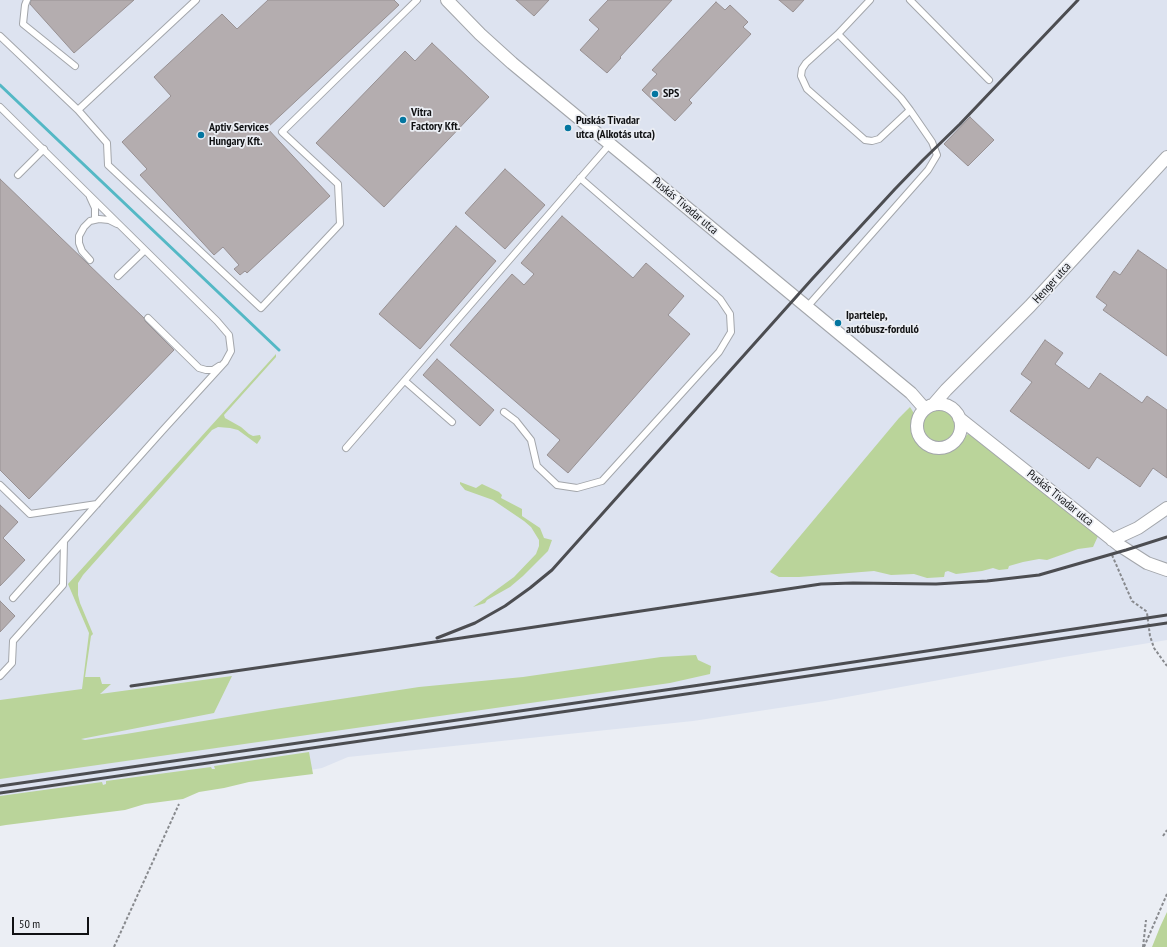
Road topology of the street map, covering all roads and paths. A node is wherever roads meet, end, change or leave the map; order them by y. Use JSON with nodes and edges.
{"nodes":[{"id":1,"x":27,"y":0,"type":"edge"},
{"id":2,"x":196,"y":0,"type":"edge"},
{"id":3,"x":416,"y":0,"type":"edge"},
{"id":4,"x":447,"y":0,"type":"edge"},
{"id":5,"x":870,"y":0,"type":"edge"},
{"id":6,"x":910,"y":0,"type":"edge"},
{"id":7,"x":838,"y":34,"type":"junction"},
{"id":8,"x":0,"y":36,"type":"edge"},
{"id":9,"x":75,"y":66,"type":"dead end"},
{"id":10,"x":989,"y":80,"type":"dead end"},
{"id":11,"x":0,"y":106,"type":"edge"},
{"id":12,"x":78,"y":110,"type":"junction"},
{"id":13,"x":910,"y":110,"type":"junction"},
{"id":14,"x":610,"y":144,"type":"junction"},
{"id":15,"x":44,"y":149,"type":"junction"},
{"id":16,"x":1167,"y":157,"type":"edge"},
{"id":17,"x":18,"y":175,"type":"dead end"},
{"id":18,"x":580,"y":178,"type":"junction"},
{"id":19,"x":89,"y":194,"type":"junction"},
{"id":20,"x":95,"y":220,"type":"junction"},
{"id":21,"x":120,"y":225,"type":"junction"},
{"id":22,"x":145,"y":250,"type":"junction"},
{"id":23,"x":90,"y":260,"type":"dead end"},
{"id":24,"x":118,"y":276,"type":"dead end"},
{"id":25,"x":807,"y":307,"type":"junction"},
{"id":26,"x":148,"y":318,"type":"dead end"},
{"id":27,"x":225,"y":362,"type":"junction"},
{"id":28,"x":405,"y":381,"type":"junction"},
{"id":29,"x":929,"y":407,"type":"junction"},
{"id":30,"x":504,"y":412,"type":"dead end"},
{"id":31,"x":959,"y":418,"type":"junction"},
{"id":32,"x":452,"y":422,"type":"dead end"},
{"id":33,"x":346,"y":448,"type":"dead end"},
{"id":34,"x":0,"y":485,"type":"edge"},
{"id":35,"x":97,"y":504,"type":"junction"},
{"id":36,"x":1167,"y":508,"type":"edge"},
{"id":37,"x":1112,"y":540,"type":"junction"},
{"id":38,"x":64,"y":541,"type":"junction"},
{"id":39,"x":1112,"y":555,"type":"dead end"},
{"id":40,"x":1167,"y":570,"type":"edge"},
{"id":41,"x":13,"y":598,"type":"dead end"},
{"id":42,"x":1167,"y":666,"type":"edge"},
{"id":43,"x":0,"y":676,"type":"edge"},
{"id":44,"x":179,"y":804,"type":"dead end"},
{"id":45,"x":1167,"y":830,"type":"edge"},
{"id":46,"x":1163,"y":836,"type":"dead end"},
{"id":47,"x":1167,"y":894,"type":"edge"},
{"id":48,"x":1146,"y":920,"type":"dead end"},
{"id":49,"x":114,"y":947,"type":"edge"},
{"id":50,"x":1144,"y":947,"type":"edge"}],
"edges":[{"from":1,"to":9,"type":"lane"},
{"from":2,"to":12,"type":"lane"},
{"from":3,"to":12,"type":"lane"},
{"from":4,"to":14,"type":"street","name":"Puskás Tivadar utca"},
{"from":5,"to":7,"type":"lane"},
{"from":6,"to":10,"type":"lane"},
{"from":7,"to":13,"type":"lane"},
{"from":7,"to":13,"type":"lane"},
{"from":8,"to":12,"type":"lane"},
{"from":11,"to":15,"type":"lane"},
{"from":13,"to":25,"type":"lane"},
{"from":14,"to":18,"type":"lane"},
{"from":14,"to":25,"type":"street","name":"Puskás Tivadar utca"},
{"from":15,"to":17,"type":"lane"},
{"from":15,"to":19,"type":"lane"},
{"from":16,"to":29,"type":"street","name":"Henger utca"},
{"from":18,"to":28,"type":"lane"},
{"from":18,"to":30,"type":"lane"},
{"from":19,"to":20,"type":"lane"},
{"from":19,"to":21,"type":"lane"},
{"from":20,"to":21,"type":"lane"},
{"from":20,"to":23,"type":"lane"},
{"from":21,"to":22,"type":"lane"},
{"from":22,"to":24,"type":"lane"},
{"from":22,"to":27,"type":"lane"},
{"from":25,"to":29,"type":"street","name":"Puskás Tivadar utca"},
{"from":26,"to":27,"type":"lane"},
{"from":27,"to":35,"type":"lane"},
{"from":28,"to":32,"type":"lane"},
{"from":28,"to":33,"type":"lane"},
{"from":29,"to":31,"type":"street","name":"Puskás Tivadar utca"},
{"from":29,"to":31,"type":"street"},
{"from":31,"to":37,"type":"street","name":"Puskás Tivadar utca"},
{"from":34,"to":35,"type":"lane"},
{"from":35,"to":38,"type":"lane"},
{"from":36,"to":37,"type":"street"},
{"from":37,"to":40,"type":"street","name":"Puskás Tivadar utca"},
{"from":38,"to":41,"type":"lane"},
{"from":38,"to":43,"type":"lane"},
{"from":39,"to":42,"type":"path"},
{"from":44,"to":49,"type":"path"},
{"from":45,"to":46,"type":"path"},
{"from":47,"to":50,"type":"path"},
{"from":48,"to":50,"type":"path"}]}
